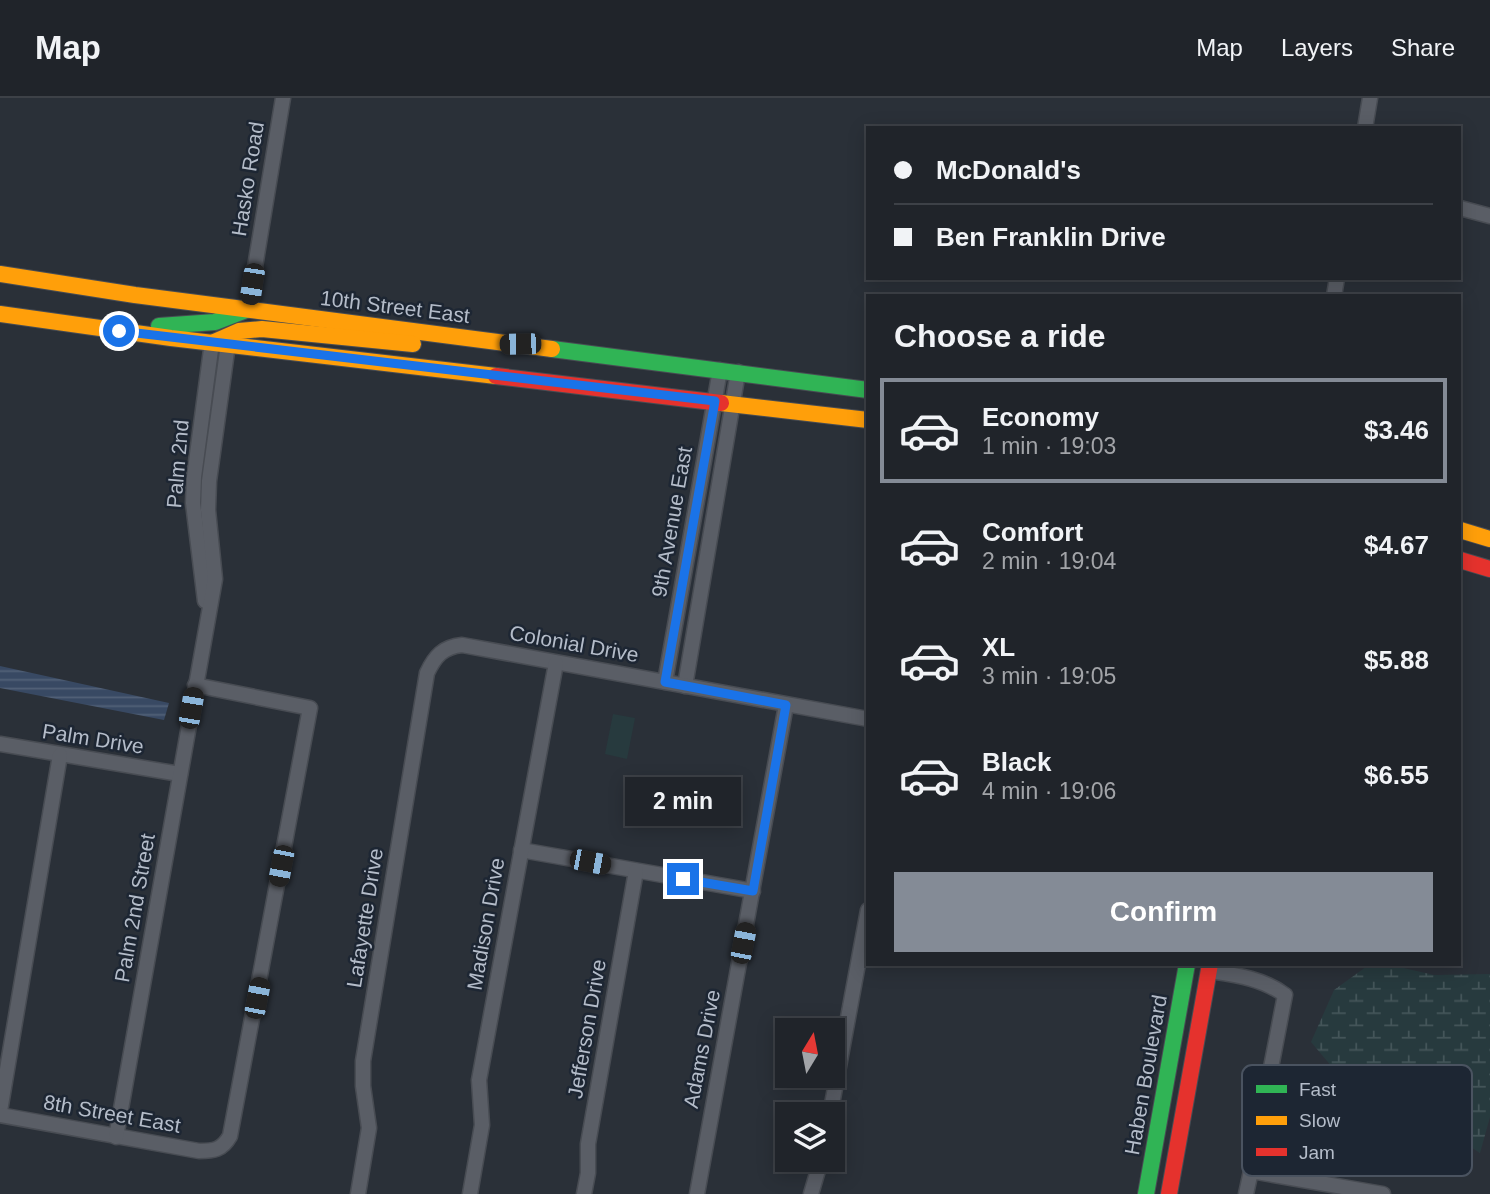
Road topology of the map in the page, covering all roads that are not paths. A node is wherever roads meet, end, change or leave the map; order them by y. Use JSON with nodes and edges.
{"nodes":[{"id":1,"x":283,"y":98,"type":"edge"},
{"id":2,"x":1370,"y":98,"type":"edge"},
{"id":3,"x":1365,"y":126,"type":"edge"},
{"id":4,"x":1461,"y":208,"type":"edge"},
{"id":5,"x":1490,"y":216,"type":"edge"},
{"id":6,"x":0,"y":274,"type":"edge"},
{"id":7,"x":248,"y":309,"type":"junction"},
{"id":8,"x":0,"y":314,"type":"edge"},
{"id":9,"x":94,"y":328,"type":"junction"},
{"id":10,"x":220,"y":343,"type":"junction"},
{"id":11,"x":520,"y":344,"type":"junction"},
{"id":12,"x":720,"y":370,"type":"junction"},
{"id":13,"x":738,"y":372,"type":"junction"},
{"id":14,"x":866,"y":390,"type":"edge"},
{"id":15,"x":715,"y":401,"type":"junction"},
{"id":16,"x":732,"y":403,"type":"junction"},
{"id":17,"x":866,"y":420,"type":"edge"},
{"id":18,"x":1461,"y":530,"type":"edge"},
{"id":19,"x":1490,"y":539,"type":"edge"},
{"id":20,"x":1461,"y":561,"type":"edge"},
{"id":21,"x":1490,"y":569,"type":"edge"},
{"id":22,"x":440,"y":653,"type":"joint"},
{"id":23,"x":556,"y":663,"type":"junction"},
{"id":24,"x":665,"y":682,"type":"junction"},
{"id":25,"x":195,"y":685,"type":"junction"},
{"id":26,"x":685,"y":686,"type":"junction"},
{"id":27,"x":786,"y":705,"type":"junction"},
{"id":28,"x":866,"y":719,"type":"edge"},
{"id":29,"x":0,"y":744,"type":"edge"},
{"id":30,"x":60,"y":755,"type":"junction"},
{"id":31,"x":180,"y":774,"type":"junction"},
{"id":32,"x":521,"y":850,"type":"junction"},
{"id":33,"x":636,"y":871,"type":"junction"},
{"id":34,"x":753,"y":891,"type":"junction"},
{"id":35,"x":866,"y":921,"type":"edge"},
{"id":36,"x":1187,"y":966,"type":"edge"},
{"id":37,"x":1209,"y":967,"type":"edge"},
{"id":38,"x":1271,"y":1065,"type":"edge"},
{"id":39,"x":832,"y":1102,"type":"edge"},
{"id":40,"x":0,"y":1113,"type":"edge"},
{"id":41,"x":116,"y":1137,"type":"junction"},
{"id":42,"x":817,"y":1172,"type":"edge"},
{"id":43,"x":1250,"y":1176,"type":"edge"},
{"id":44,"x":1280,"y":1176,"type":"edge"},
{"id":45,"x":358,"y":1194,"type":"edge"},
{"id":46,"x":470,"y":1194,"type":"edge"},
{"id":47,"x":584,"y":1194,"type":"edge"},
{"id":48,"x":697,"y":1194,"type":"edge"},
{"id":49,"x":811,"y":1194,"type":"edge"},
{"id":50,"x":1146,"y":1194,"type":"edge"},
{"id":51,"x":1169,"y":1194,"type":"edge"},
{"id":52,"x":1246,"y":1194,"type":"edge"},
{"id":53,"x":1383,"y":1194,"type":"edge"}],
"edges":[{"from":1,"to":7,"type":"street","name":"Hasko Road"},
{"from":2,"to":3,"type":"street"},
{"from":4,"to":5,"type":"street"},
{"from":6,"to":7,"type":"main road","name":"10th Street East"},
{"from":7,"to":9,"type":"main road"},
{"from":7,"to":11,"type":"main road","name":"10th Street East"},
{"from":8,"to":9,"type":"main road"},
{"from":9,"to":10,"type":"main road"},
{"from":10,"to":11,"type":"main road"},
{"from":10,"to":15,"type":"main road"},
{"from":10,"to":25,"type":"street","name":"Palm 2nd"},
{"from":11,"to":12,"type":"main road","name":"10th Street East"},
{"from":12,"to":13,"type":"main road","name":"10th Street East"},
{"from":12,"to":15,"type":"street","name":"9th Avenue East"},
{"from":13,"to":14,"type":"main road","name":"10th Street East"},
{"from":13,"to":16,"type":"street","name":"9th Avenue East"},
{"from":15,"to":16,"type":"main road"},
{"from":15,"to":24,"type":"street","name":"9th Avenue East"},
{"from":16,"to":17,"type":"main road"},
{"from":16,"to":26,"type":"street","name":"9th Avenue East"},
{"from":18,"to":19,"type":"main road"},
{"from":20,"to":21,"type":"main road"},
{"from":22,"to":23,"type":"street","name":"Colonial Drive"},
{"from":22,"to":45,"type":"street","name":"Lafayette Drive"},
{"from":23,"to":24,"type":"street","name":"Colonial Drive"},
{"from":23,"to":32,"type":"street","name":"Madison Drive"},
{"from":24,"to":26,"type":"street","name":"Colonial Drive"},
{"from":25,"to":31,"type":"street","name":"Palm 2nd Street"},
{"from":25,"to":41,"type":"street","name":"8th Street East"},
{"from":26,"to":27,"type":"street","name":"Colonial Drive"},
{"from":27,"to":28,"type":"street","name":"Colonial Drive"},
{"from":27,"to":34,"type":"street","name":"Adams Drive"},
{"from":29,"to":30,"type":"street","name":"Palm Drive"},
{"from":30,"to":31,"type":"street","name":"Palm Drive"},
{"from":30,"to":40,"type":"street"},
{"from":31,"to":41,"type":"street","name":"Palm 2nd Street"},
{"from":32,"to":33,"type":"street"},
{"from":32,"to":46,"type":"street","name":"Madison Drive"},
{"from":33,"to":34,"type":"street"},
{"from":33,"to":47,"type":"street","name":"Jefferson Drive"},
{"from":34,"to":48,"type":"street","name":"Adams Drive"},
{"from":35,"to":39,"type":"street"},
{"from":36,"to":50,"type":"main road","name":"Haben Boulevard"},
{"from":37,"to":38,"type":"street"},
{"from":37,"to":51,"type":"main road","name":"Haben Boulevard"},
{"from":40,"to":41,"type":"street","name":"8th Street East"},
{"from":42,"to":49,"type":"street"},
{"from":43,"to":52,"type":"street"},
{"from":44,"to":53,"type":"street"}]}
